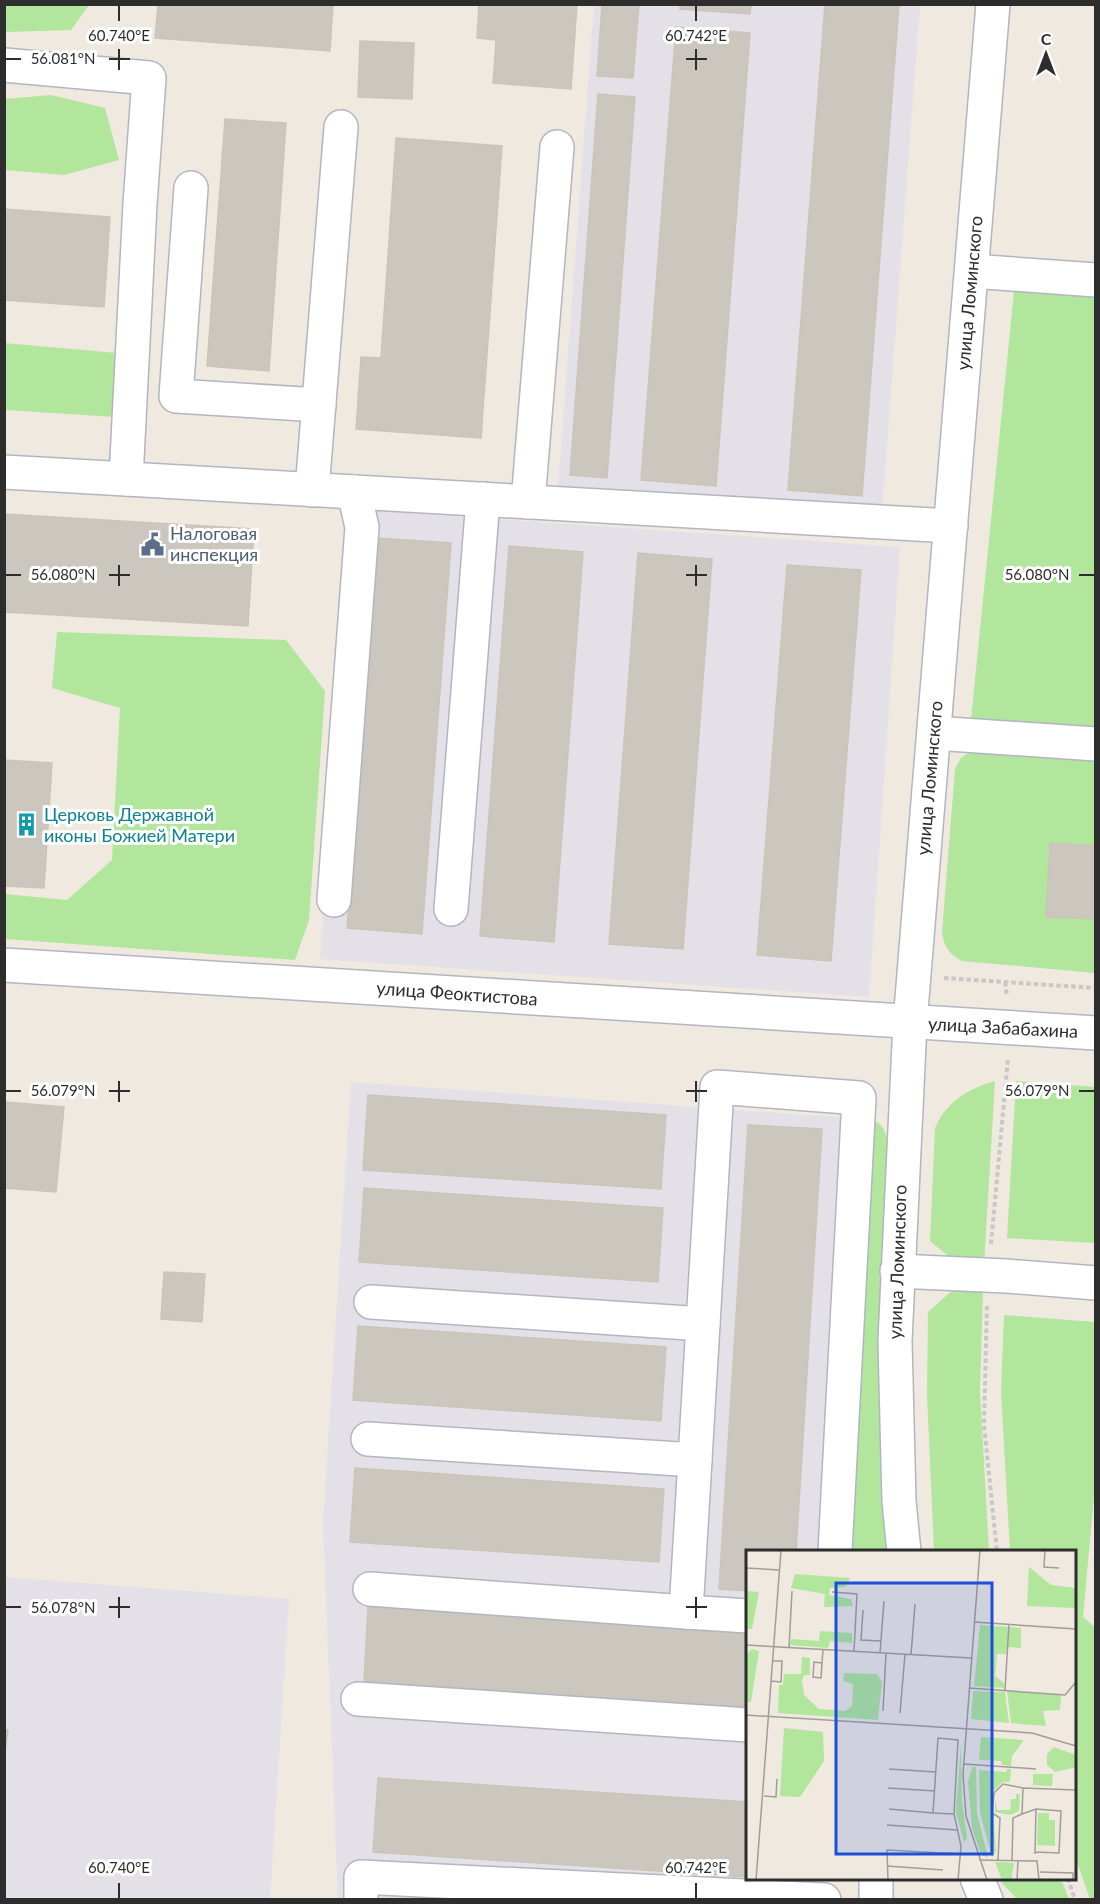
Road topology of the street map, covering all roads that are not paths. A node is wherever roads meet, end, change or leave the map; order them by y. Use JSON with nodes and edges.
{"nodes":[{"id":1,"x":993,"y":4,"type":"edge"},
{"id":2,"x":4,"y":64,"type":"edge"},
{"id":3,"x":341,"y":127,"type":"dead end"},
{"id":4,"x":557,"y":147,"type":"dead end"},
{"id":5,"x":140,"y":204,"type":"junction"},
{"id":6,"x":972,"y":271,"type":"junction"},
{"id":7,"x":1095,"y":280,"type":"edge"},
{"id":8,"x":319,"y":405,"type":"junction"},
{"id":9,"x":4,"y":472,"type":"edge"},
{"id":10,"x":126,"y":479,"type":"junction"},
{"id":11,"x":312,"y":490,"type":"junction"},
{"id":12,"x":354,"y":492,"type":"junction"},
{"id":13,"x":483,"y":499,"type":"junction"},
{"id":14,"x":528,"y":502,"type":"junction"},
{"id":15,"x":951,"y":526,"type":"junction"},
{"id":16,"x":934,"y":733,"type":"junction"},
{"id":17,"x":1095,"y":744,"type":"edge"},
{"id":18,"x":334,"y":900,"type":"dead end"},
{"id":19,"x":451,"y":909,"type":"dead end"},
{"id":20,"x":4,"y":965,"type":"edge"},
{"id":21,"x":910,"y":1023,"type":"junction"},
{"id":22,"x":1095,"y":1033,"type":"edge"},
{"id":23,"x":897,"y":1271,"type":"junction"},
{"id":24,"x":1095,"y":1283,"type":"edge"},
{"id":25,"x":371,"y":1302,"type":"dead end"},
{"id":26,"x":703,"y":1324,"type":"junction"},
{"id":27,"x":368,"y":1439,"type":"dead end"},
{"id":28,"x":695,"y":1460,"type":"junction"},
{"id":29,"x":835,"y":1550,"type":"edge"},
{"id":30,"x":904,"y":1550,"type":"edge"},
{"id":31,"x":370,"y":1589,"type":"dead end"},
{"id":32,"x":686,"y":1612,"type":"junction"},
{"id":33,"x":746,"y":1616,"type":"edge"},
{"id":34,"x":358,"y":1699,"type":"dead end"},
{"id":35,"x":746,"y":1725,"type":"edge"},
{"id":36,"x":876,"y":1880,"type":"edge"},
{"id":37,"x":978,"y":1880,"type":"edge"},
{"id":38,"x":361,"y":1899,"type":"edge"},
{"id":39,"x":824,"y":1899,"type":"edge"},
{"id":40,"x":876,"y":1899,"type":"edge"},
{"id":41,"x":986,"y":1899,"type":"edge"}],
"edges":[{"from":1,"to":6,"type":"street","name":"улица Ломинского"},
{"from":2,"to":5,"type":"street"},
{"from":3,"to":8,"type":"street"},
{"from":4,"to":14,"type":"street"},
{"from":5,"to":8,"type":"street"},
{"from":5,"to":10,"type":"street"},
{"from":6,"to":7,"type":"street"},
{"from":6,"to":15,"type":"street","name":"улица Ломинского"},
{"from":8,"to":11,"type":"street"},
{"from":9,"to":10,"type":"street"},
{"from":10,"to":11,"type":"street"},
{"from":11,"to":12,"type":"street"},
{"from":12,"to":13,"type":"street"},
{"from":12,"to":18,"type":"street"},
{"from":13,"to":14,"type":"street"},
{"from":13,"to":19,"type":"street"},
{"from":14,"to":15,"type":"street"},
{"from":15,"to":16,"type":"street","name":"улица Ломинского"},
{"from":16,"to":17,"type":"street"},
{"from":16,"to":21,"type":"street","name":"улица Ломинского"},
{"from":20,"to":21,"type":"street","name":"улица Феоктистова"},
{"from":21,"to":22,"type":"street","name":"улица Забабахина"},
{"from":21,"to":23,"type":"street","name":"улица Ломинского"},
{"from":23,"to":24,"type":"street"},
{"from":23,"to":30,"type":"street","name":"улица Ломинского"},
{"from":25,"to":26,"type":"street"},
{"from":26,"to":28,"type":"street"},
{"from":26,"to":29,"type":"street"},
{"from":27,"to":28,"type":"street"},
{"from":28,"to":32,"type":"street"},
{"from":31,"to":32,"type":"street"},
{"from":32,"to":33,"type":"street"},
{"from":34,"to":35,"type":"street"},
{"from":36,"to":40,"type":"street"},
{"from":37,"to":41,"type":"street"},
{"from":38,"to":39,"type":"street"}]}
